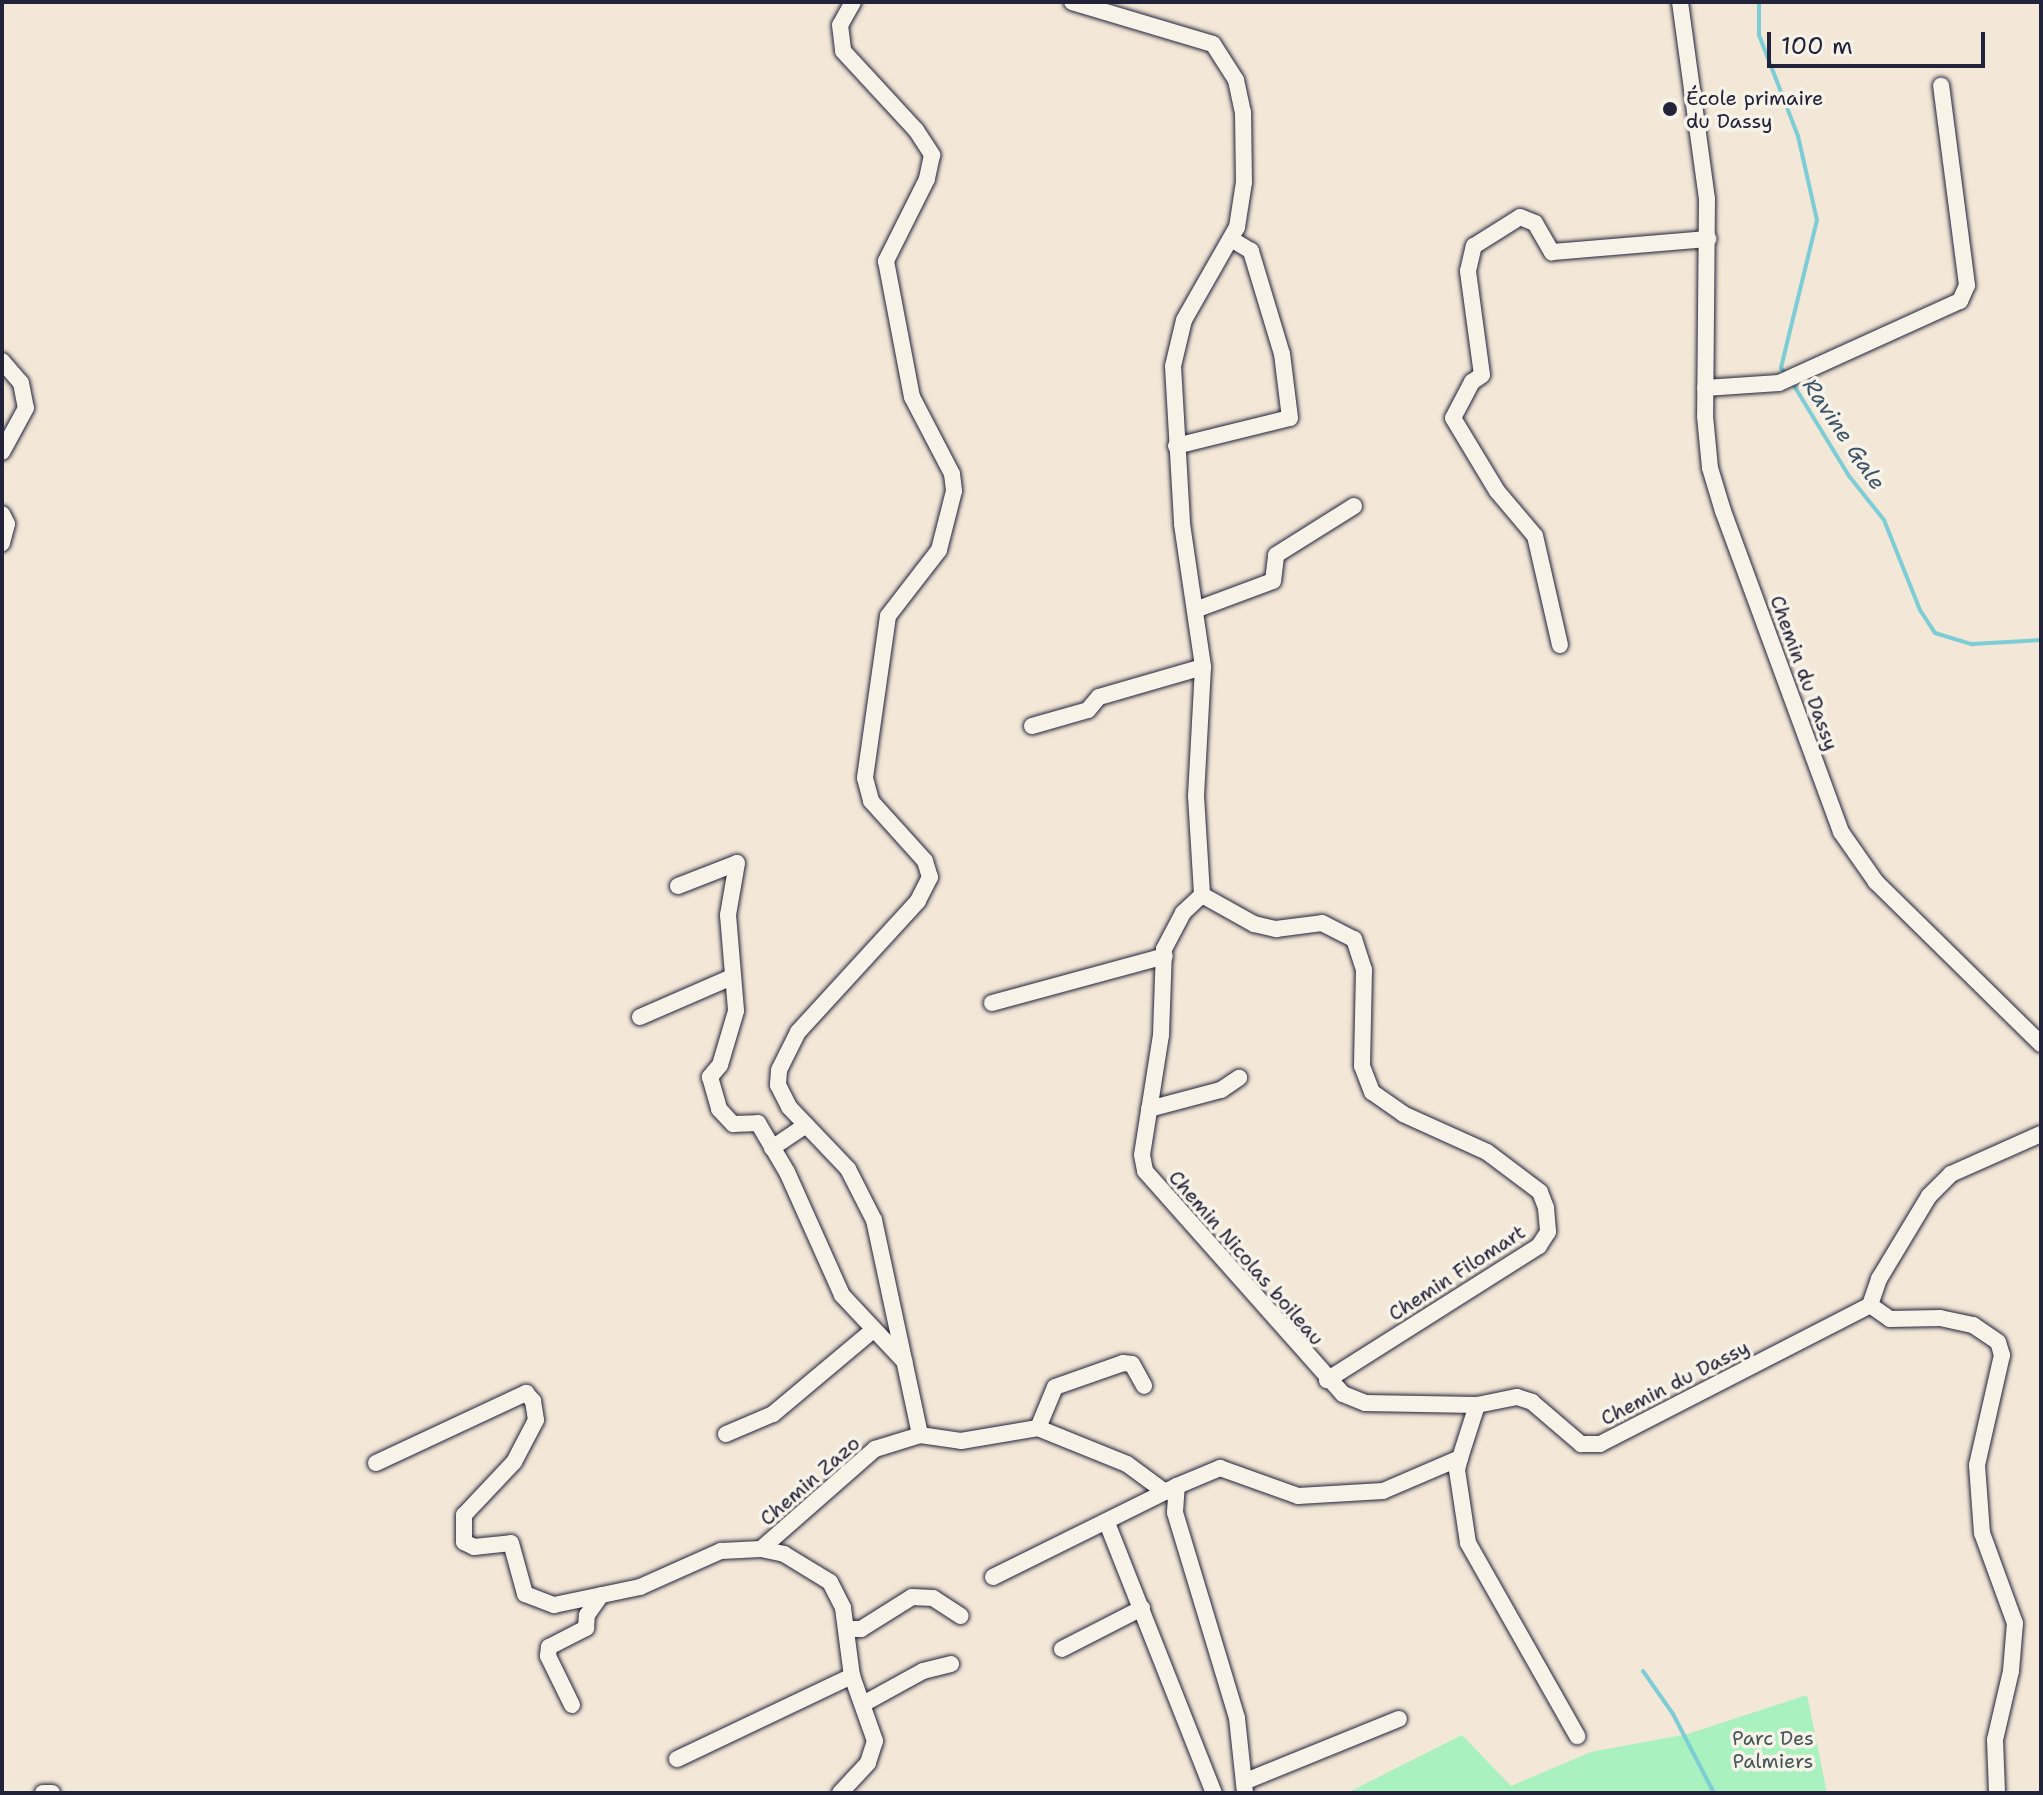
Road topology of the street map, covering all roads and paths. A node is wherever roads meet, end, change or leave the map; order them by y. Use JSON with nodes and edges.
{"nodes":[{"id":1,"x":853,"y":2,"type":"edge"},
{"id":2,"x":1072,"y":2,"type":"edge"},
{"id":3,"x":1680,"y":2,"type":"edge"},
{"id":4,"x":1941,"y":86,"type":"dead end"},
{"id":5,"x":1231,"y":239,"type":"junction"},
{"id":6,"x":1708,"y":239,"type":"junction"},
{"id":7,"x":2,"y":361,"type":"edge"},
{"id":8,"x":1705,"y":388,"type":"junction"},
{"id":9,"x":1176,"y":446,"type":"junction"},
{"id":10,"x":2,"y":452,"type":"edge"},
{"id":11,"x":1354,"y":506,"type":"dead end"},
{"id":12,"x":2,"y":514,"type":"edge"},
{"id":13,"x":2,"y":543,"type":"edge"},
{"id":14,"x":1195,"y":610,"type":"junction"},
{"id":15,"x":1560,"y":645,"type":"dead end"},
{"id":16,"x":1203,"y":667,"type":"junction"},
{"id":17,"x":1032,"y":726,"type":"dead end"},
{"id":18,"x":678,"y":886,"type":"dead end"},
{"id":19,"x":1202,"y":895,"type":"junction"},
{"id":20,"x":1165,"y":956,"type":"junction"},
{"id":21,"x":732,"y":977,"type":"junction"},
{"id":22,"x":992,"y":1003,"type":"dead end"},
{"id":23,"x":640,"y":1017,"type":"dead end"},
{"id":24,"x":2041,"y":1044,"type":"edge"},
{"id":25,"x":1239,"y":1078,"type":"dead end"},
{"id":26,"x":1149,"y":1109,"type":"junction"},
{"id":27,"x":806,"y":1125,"type":"junction"},
{"id":28,"x":2041,"y":1134,"type":"edge"},
{"id":29,"x":772,"y":1148,"type":"junction"},
{"id":30,"x":1870,"y":1305,"type":"junction"},
{"id":31,"x":872,"y":1331,"type":"junction"},
{"id":32,"x":904,"y":1361,"type":"junction"},
{"id":33,"x":1327,"y":1380,"type":"junction"},
{"id":34,"x":1144,"y":1386,"type":"dead end"},
{"id":35,"x":1477,"y":1405,"type":"junction"},
{"id":36,"x":1038,"y":1428,"type":"junction"},
{"id":37,"x":726,"y":1434,"type":"dead end"},
{"id":38,"x":920,"y":1435,"type":"junction"},
{"id":39,"x":1460,"y":1458,"type":"junction"},
{"id":40,"x":376,"y":1463,"type":"dead end"},
{"id":41,"x":1171,"y":1489,"type":"junction"},
{"id":42,"x":1107,"y":1523,"type":"junction"},
{"id":43,"x":761,"y":1549,"type":"junction"},
{"id":44,"x":993,"y":1577,"type":"dead end"},
{"id":45,"x":601,"y":1595,"type":"junction"},
{"id":46,"x":1142,"y":1608,"type":"junction"},
{"id":47,"x":961,"y":1616,"type":"dead end"},
{"id":48,"x":847,"y":1629,"type":"junction"},
{"id":49,"x":1062,"y":1649,"type":"dead end"},
{"id":50,"x":951,"y":1664,"type":"dead end"},
{"id":51,"x":852,"y":1676,"type":"junction"},
{"id":52,"x":863,"y":1704,"type":"junction"},
{"id":53,"x":572,"y":1705,"type":"dead end"},
{"id":54,"x":1399,"y":1719,"type":"dead end"},
{"id":55,"x":1577,"y":1736,"type":"dead end"},
{"id":56,"x":677,"y":1759,"type":"dead end"},
{"id":57,"x":1246,"y":1787,"type":"edge"},
{"id":58,"x":43,"y":1793,"type":"edge"},
{"id":59,"x":52,"y":1793,"type":"edge"},
{"id":60,"x":840,"y":1793,"type":"edge"},
{"id":61,"x":1214,"y":1793,"type":"edge"},
{"id":62,"x":1997,"y":1793,"type":"edge"}],
"edges":[{"from":1,"to":27,"type":"street"},
{"from":2,"to":5,"type":"street"},
{"from":3,"to":6,"type":"street","name":"Chemin du Dassy"},
{"from":4,"to":8,"type":"street"},
{"from":5,"to":9,"type":"street"},
{"from":5,"to":9,"type":"street"},
{"from":6,"to":8,"type":"street","name":"Chemin du Dassy"},
{"from":6,"to":15,"type":"street"},
{"from":7,"to":10,"type":"street"},
{"from":8,"to":24,"type":"street","name":"Chemin du Dassy"},
{"from":9,"to":14,"type":"street"},
{"from":11,"to":14,"type":"street"},
{"from":12,"to":13,"type":"street"},
{"from":14,"to":16,"type":"street"},
{"from":16,"to":17,"type":"street"},
{"from":16,"to":19,"type":"street"},
{"from":18,"to":21,"type":"street"},
{"from":19,"to":20,"type":"street","name":"Chemin Nicolas boileau"},
{"from":19,"to":33,"type":"street","name":"Chemin Filomart"},
{"from":20,"to":22,"type":"street"},
{"from":20,"to":26,"type":"street","name":"Chemin Nicolas boileau"},
{"from":21,"to":23,"type":"street"},
{"from":21,"to":29,"type":"street"},
{"from":25,"to":26,"type":"street"},
{"from":26,"to":33,"type":"street","name":"Chemin Nicolas boileau"},
{"from":27,"to":29,"type":"street"},
{"from":27,"to":32,"type":"street"},
{"from":28,"to":30,"type":"street"},
{"from":29,"to":31,"type":"street"},
{"from":30,"to":35,"type":"street","name":"Chemin du Dassy"},
{"from":30,"to":62,"type":"street"},
{"from":31,"to":32,"type":"street"},
{"from":31,"to":37,"type":"street"},
{"from":32,"to":38,"type":"street"},
{"from":33,"to":35,"type":"street","name":"Chemin Nicolas boileau"},
{"from":34,"to":36,"type":"street"},
{"from":35,"to":39,"type":"street"},
{"from":36,"to":38,"type":"street","name":"Chemin Zazo"},
{"from":36,"to":41,"type":"street"},
{"from":38,"to":43,"type":"street","name":"Chemin Zazo"},
{"from":39,"to":41,"type":"street"},
{"from":39,"to":55,"type":"street"},
{"from":40,"to":45,"type":"street","name":"Chemin Zazo"},
{"from":41,"to":42,"type":"street"},
{"from":41,"to":57,"type":"street"},
{"from":42,"to":44,"type":"street"},
{"from":42,"to":46,"type":"street"},
{"from":43,"to":45,"type":"street","name":"Chemin Zazo"},
{"from":43,"to":48,"type":"street"},
{"from":45,"to":53,"type":"street"},
{"from":46,"to":49,"type":"street"},
{"from":46,"to":61,"type":"street"},
{"from":47,"to":48,"type":"street"},
{"from":48,"to":51,"type":"street"},
{"from":50,"to":52,"type":"street"},
{"from":51,"to":52,"type":"street"},
{"from":51,"to":56,"type":"street"},
{"from":52,"to":60,"type":"street"},
{"from":54,"to":57,"type":"street"},
{"from":58,"to":59,"type":"street"}]}
